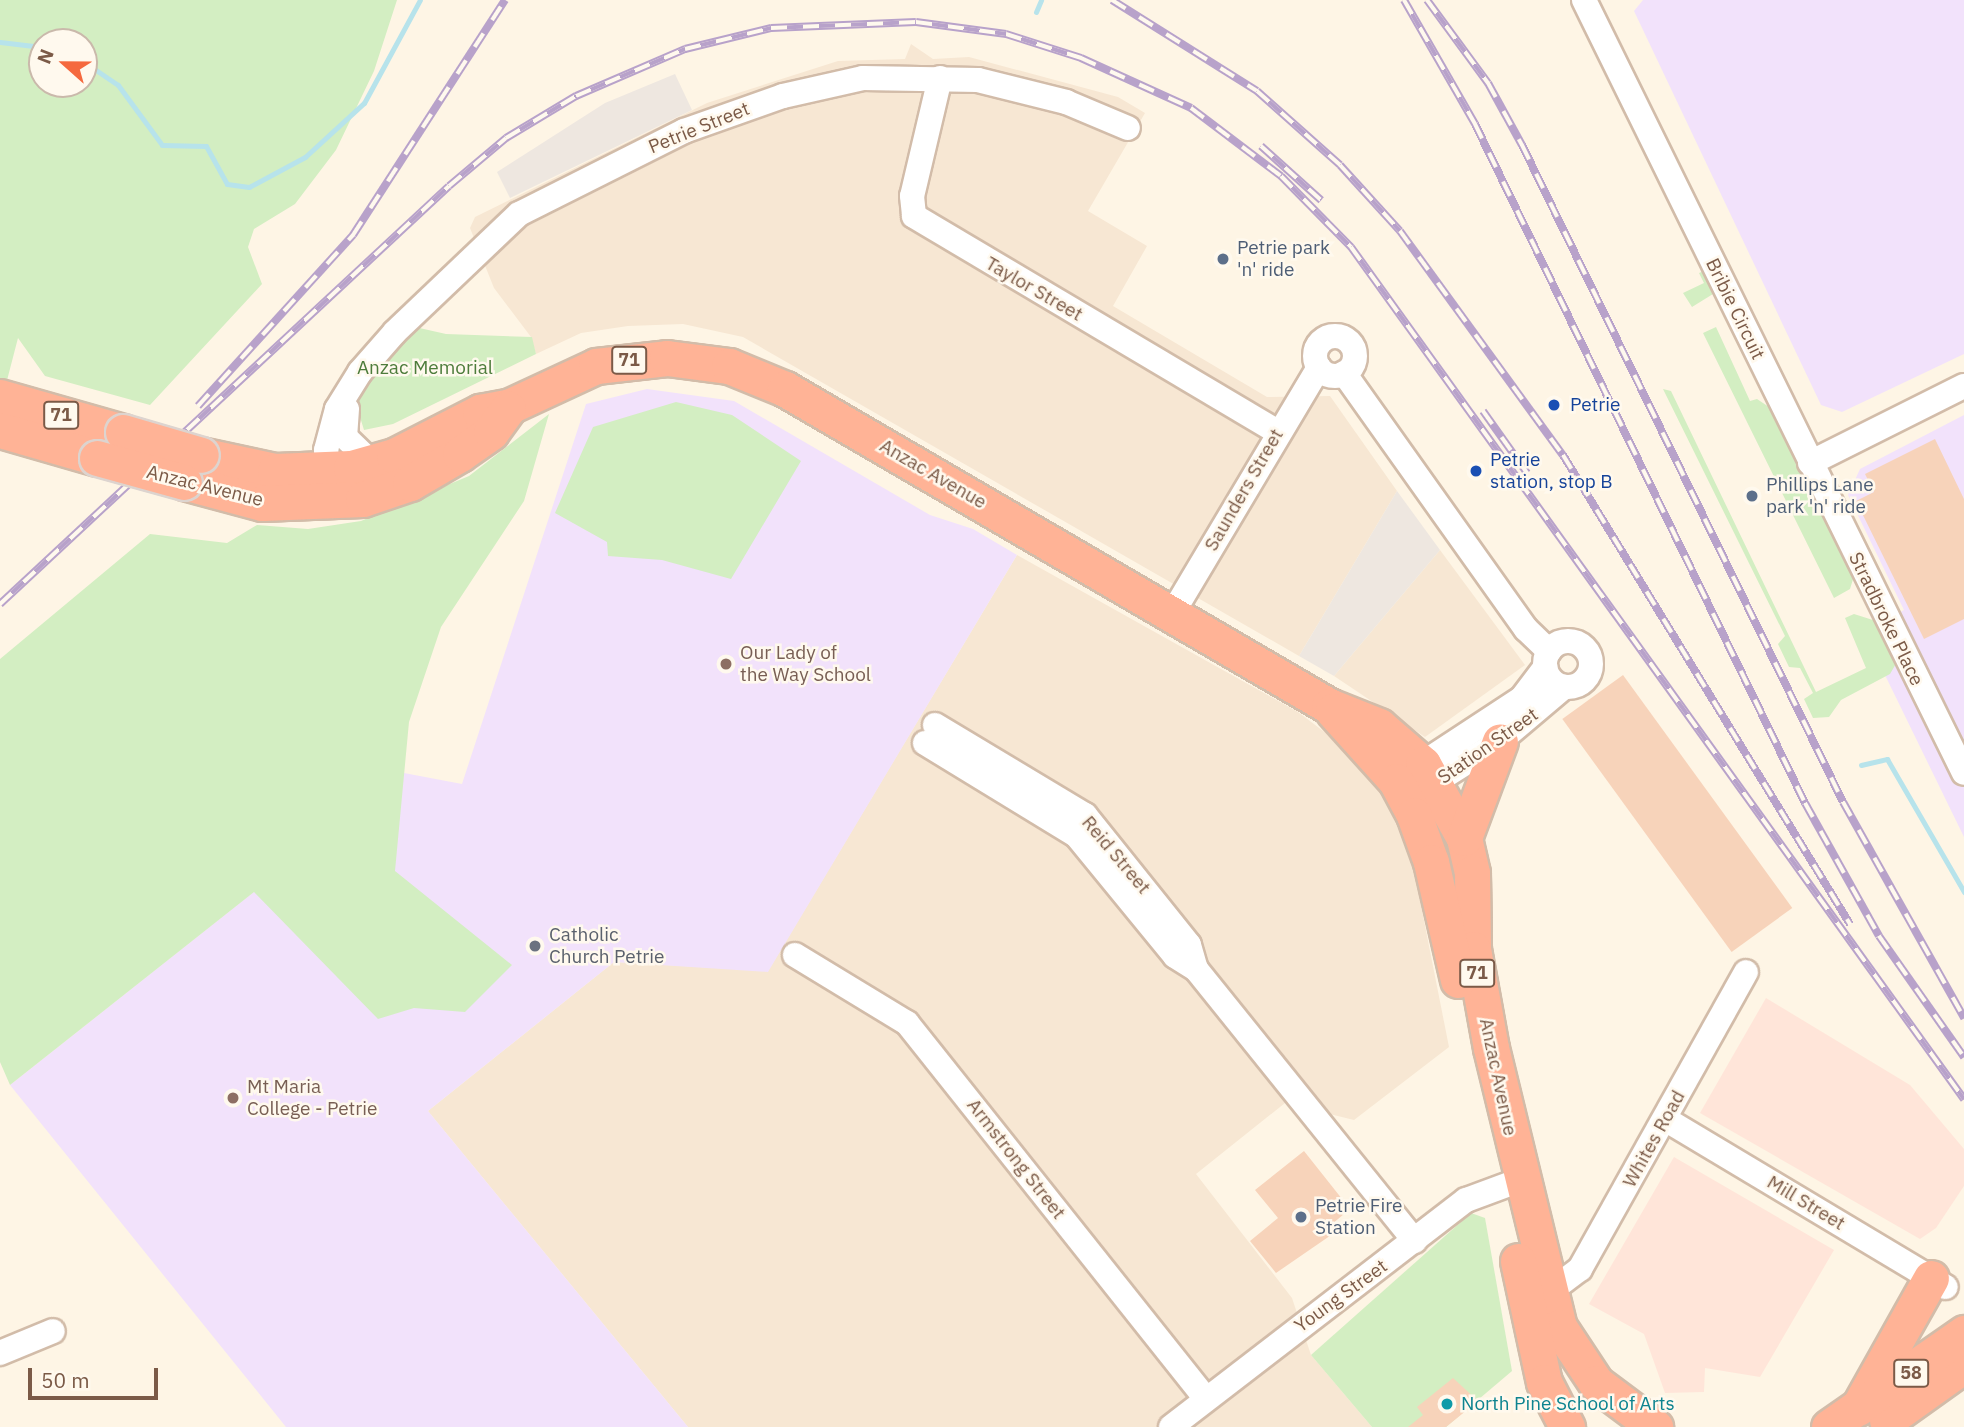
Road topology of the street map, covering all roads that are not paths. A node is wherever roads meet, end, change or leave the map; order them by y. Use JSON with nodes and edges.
{"nodes":[{"id":1,"x":1584,"y":0,"type":"edge"},
{"id":2,"x":940,"y":78,"type":"junction"},
{"id":3,"x":1128,"y":128,"type":"dead end"},
{"id":4,"x":1319,"y":367,"type":"junction"},
{"id":5,"x":1344,"y":373,"type":"junction"},
{"id":6,"x":1964,"y":386,"type":"edge"},
{"id":7,"x":350,"y":390,"type":"junction"},
{"id":8,"x":0,"y":397,"type":"edge"},
{"id":9,"x":510,"y":406,"type":"junction"},
{"id":10,"x":0,"y":430,"type":"edge"},
{"id":11,"x":1278,"y":432,"type":"junction"},
{"id":12,"x":372,"y":463,"type":"junction"},
{"id":13,"x":1810,"y":463,"type":"junction"},
{"id":14,"x":192,"y":469,"type":"junction"},
{"id":15,"x":329,"y":471,"type":"junction"},
{"id":16,"x":363,"y":499,"type":"junction"},
{"id":17,"x":1172,"y":614,"type":"junction"},
{"id":18,"x":1547,"y":659,"type":"junction"},
{"id":19,"x":1564,"y":687,"type":"junction"},
{"id":20,"x":930,"y":734,"type":"dead end"},
{"id":21,"x":1500,"y":741,"type":"junction"},
{"id":22,"x":1964,"y":773,"type":"edge"},
{"id":23,"x":1415,"y":782,"type":"junction"},
{"id":24,"x":1464,"y":838,"type":"junction"},
{"id":25,"x":795,"y":955,"type":"dead end"},
{"id":26,"x":1746,"y":972,"type":"dead end"},
{"id":27,"x":1665,"y":1119,"type":"junction"},
{"id":28,"x":1511,"y":1182,"type":"junction"},
{"id":29,"x":1415,"y":1241,"type":"junction"},
{"id":30,"x":1939,"y":1283,"type":"joint"},
{"id":31,"x":1548,"y":1293,"type":"junction"},
{"id":32,"x":53,"y":1331,"type":"dead end"},
{"id":33,"x":1964,"y":1333,"type":"edge"},
{"id":34,"x":0,"y":1353,"type":"edge"},
{"id":35,"x":1964,"y":1365,"type":"edge"},
{"id":36,"x":1206,"y":1399,"type":"junction"},
{"id":37,"x":1854,"y":1422,"type":"edge"},
{"id":38,"x":1171,"y":1427,"type":"edge"},
{"id":39,"x":1567,"y":1427,"type":"edge"},
{"id":40,"x":1654,"y":1427,"type":"edge"}],
"edges":[{"from":1,"to":13,"type":"street","name":"Bribie Circuit"},
{"from":2,"to":3,"type":"street","name":"Petrie Street"},
{"from":2,"to":7,"type":"street","name":"Petrie Street"},
{"from":2,"to":11,"type":"street","name":"Taylor Street"},
{"from":4,"to":5,"type":"street"},
{"from":4,"to":5,"type":"street"},
{"from":4,"to":11,"type":"street","name":"Saunders Street"},
{"from":5,"to":18,"type":"street"},
{"from":6,"to":13,"type":"street"},
{"from":7,"to":12,"type":"street","name":"Petrie Street"},
{"from":7,"to":15,"type":"street","name":"Petrie Street"},
{"from":8,"to":14,"type":"highway","name":"Anzac Avenue","number":"71","bridge":true},
{"from":9,"to":12,"type":"highway","name":"Anzac Avenue","number":"71"},
{"from":9,"to":16,"type":"highway","name":"Anzac Avenue","number":"71"},
{"from":9,"to":17,"type":"highway","name":"Anzac Avenue","number":"71"},
{"from":10,"to":14,"type":"highway","name":"Anzac Avenue","number":"71","bridge":true},
{"from":11,"to":17,"type":"street","name":"Saunders Street"},
{"from":12,"to":15,"type":"highway","name":"Anzac Avenue","number":"71"},
{"from":13,"to":22,"type":"street","name":"Stradbroke Place"},
{"from":14,"to":15,"type":"highway","name":"Anzac Avenue","number":"71"},
{"from":14,"to":16,"type":"highway","name":"Anzac Avenue","number":"71"},
{"from":15,"to":16,"type":"street"},
{"from":17,"to":23,"type":"highway","name":"Anzac Avenue","number":"71"},
{"from":18,"to":19,"type":"street"},
{"from":18,"to":19,"type":"street"},
{"from":18,"to":23,"type":"street","name":"Station Street"},
{"from":19,"to":21,"type":"street","name":"Station Street"},
{"from":20,"to":29,"type":"street","name":"Reid Street"},
{"from":21,"to":23,"type":"street","name":"Station Street"},
{"from":21,"to":24,"type":"highway"},
{"from":23,"to":24,"type":"highway","name":"Anzac Avenue","number":"71"},
{"from":23,"to":28,"type":"highway","name":"Anzac Avenue","number":"71"},
{"from":24,"to":28,"type":"highway","name":"Anzac Avenue","number":"71"},
{"from":25,"to":36,"type":"street","name":"Armstrong Street"},
{"from":26,"to":27,"type":"street","name":"Whites Road"},
{"from":27,"to":30,"type":"street","name":"Mill Street"},
{"from":27,"to":31,"type":"street","name":"Whites Road"},
{"from":28,"to":29,"type":"street","name":"Young Street"},
{"from":28,"to":31,"type":"highway","name":"Anzac Avenue","number":"71"},
{"from":28,"to":39,"type":"highway","name":"Anzac Avenue","number":"71"},
{"from":29,"to":36,"type":"street","name":"Young Street"},
{"from":30,"to":37,"type":"highway"},
{"from":31,"to":40,"type":"highway","name":"Anzac Avenue","number":"71"},
{"from":32,"to":34,"type":"street"},
{"from":33,"to":37,"type":"highway","number":"58"},
{"from":35,"to":37,"type":"highway","number":"58"},
{"from":36,"to":38,"type":"street","name":"Young Street"}]}
